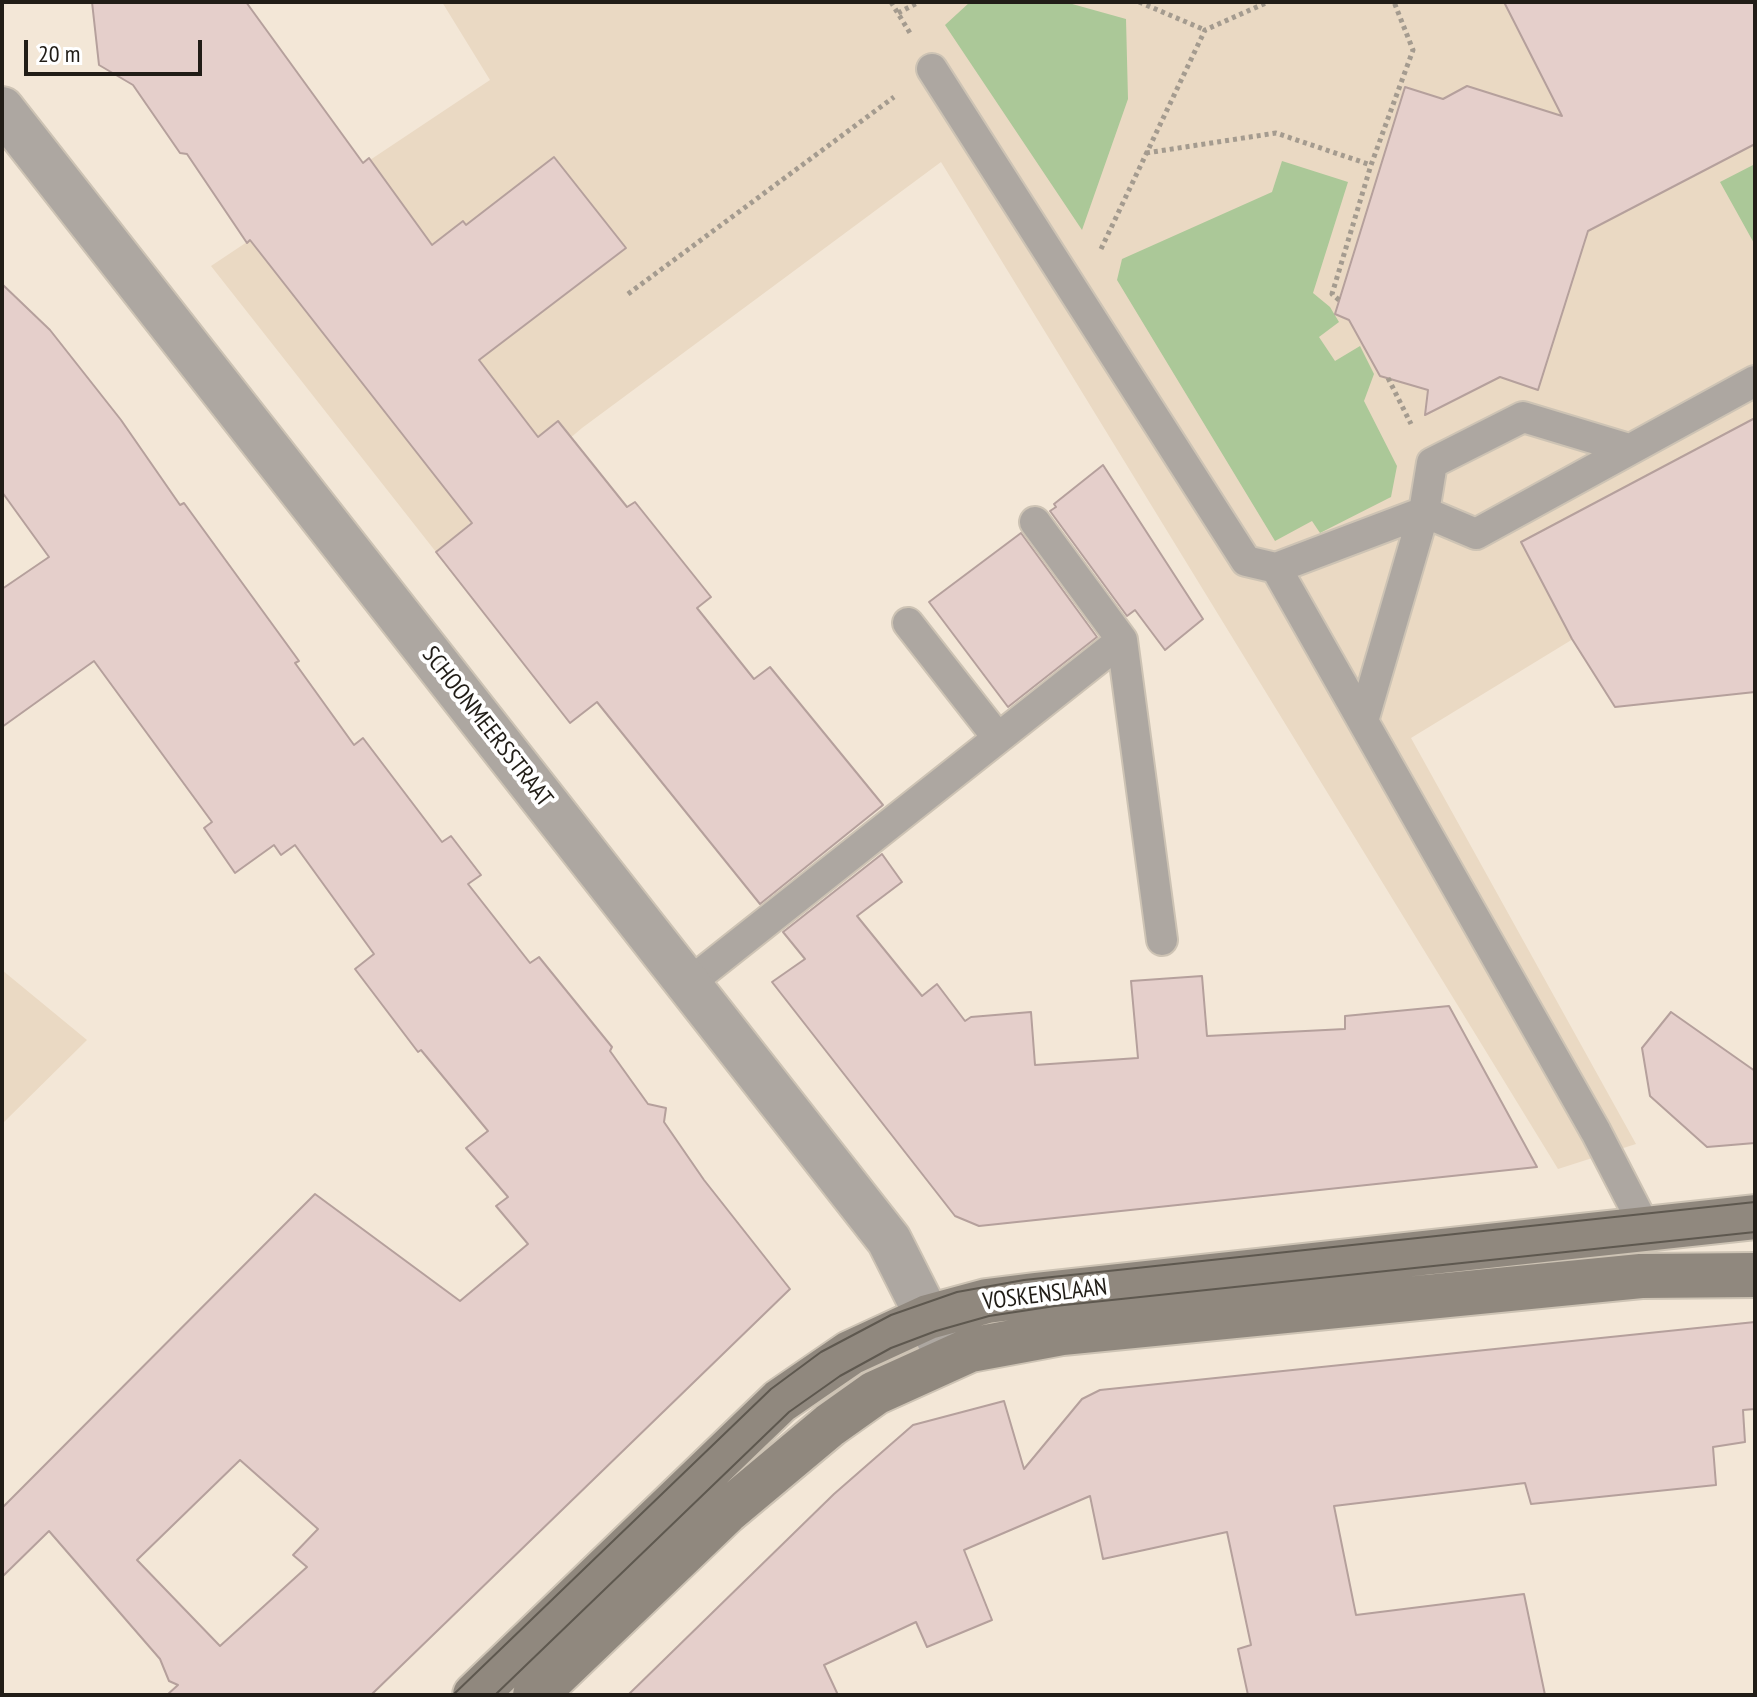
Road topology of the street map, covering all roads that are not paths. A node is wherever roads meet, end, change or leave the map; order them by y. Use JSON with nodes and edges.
{"nodes":[{"id":1,"x":932,"y":69,"type":"road end"},
{"id":2,"x":2,"y":109,"type":"edge"},
{"id":3,"x":1755,"y":381,"type":"edge"},
{"id":4,"x":1629,"y":449,"type":"junction"},
{"id":5,"x":1424,"y":512,"type":"junction"},
{"id":6,"x":1035,"y":522,"type":"dead end"},
{"id":7,"x":1276,"y":568,"type":"junction"},
{"id":8,"x":908,"y":623,"type":"dead end"},
{"id":9,"x":1122,"y":640,"type":"junction"},
{"id":10,"x":1363,"y":721,"type":"junction"},
{"id":11,"x":998,"y":738,"type":"junction"},
{"id":12,"x":1162,"y":940,"type":"dead end"},
{"id":13,"x":688,"y":984,"type":"junction"},
{"id":14,"x":1755,"y":1217,"type":"edge"},
{"id":15,"x":1646,"y":1229,"type":"junction"},
{"id":16,"x":1755,"y":1275,"type":"edge"},
{"id":17,"x":928,"y":1317,"type":"junction"},
{"id":18,"x":948,"y":1358,"type":"junction"},
{"id":19,"x":475,"y":1695,"type":"edge"},
{"id":20,"x":535,"y":1695,"type":"edge"}],
"edges":[{"from":1,"to":7,"type":"lane"},
{"from":2,"to":13,"type":"street","name":"SCHOONMEERSSTRAAT"},
{"from":3,"to":4,"type":"lane"},
{"from":4,"to":5,"type":"lane"},
{"from":4,"to":5,"type":"lane"},
{"from":5,"to":7,"type":"lane"},
{"from":5,"to":10,"type":"lane"},
{"from":6,"to":9,"type":"lane"},
{"from":7,"to":10,"type":"lane"},
{"from":8,"to":11,"type":"lane"},
{"from":9,"to":11,"type":"lane"},
{"from":9,"to":12,"type":"lane"},
{"from":10,"to":15,"type":"lane"},
{"from":11,"to":13,"type":"lane"},
{"from":13,"to":17,"type":"street","name":"SCHOONMEERSSTRAAT"},
{"from":14,"to":15,"type":"street","name":"VOSKENSLAAN"},
{"from":15,"to":17,"type":"street","name":"VOSKENSLAAN"},
{"from":16,"to":18,"type":"street","name":"VOSKENSLAAN"},
{"from":17,"to":18,"type":"street","name":"SCHOONMEERSSTRAAT"},
{"from":17,"to":19,"type":"street","name":"VOSKENSLAAN"},
{"from":18,"to":20,"type":"street","name":"VOSKENSLAAN"}]}
